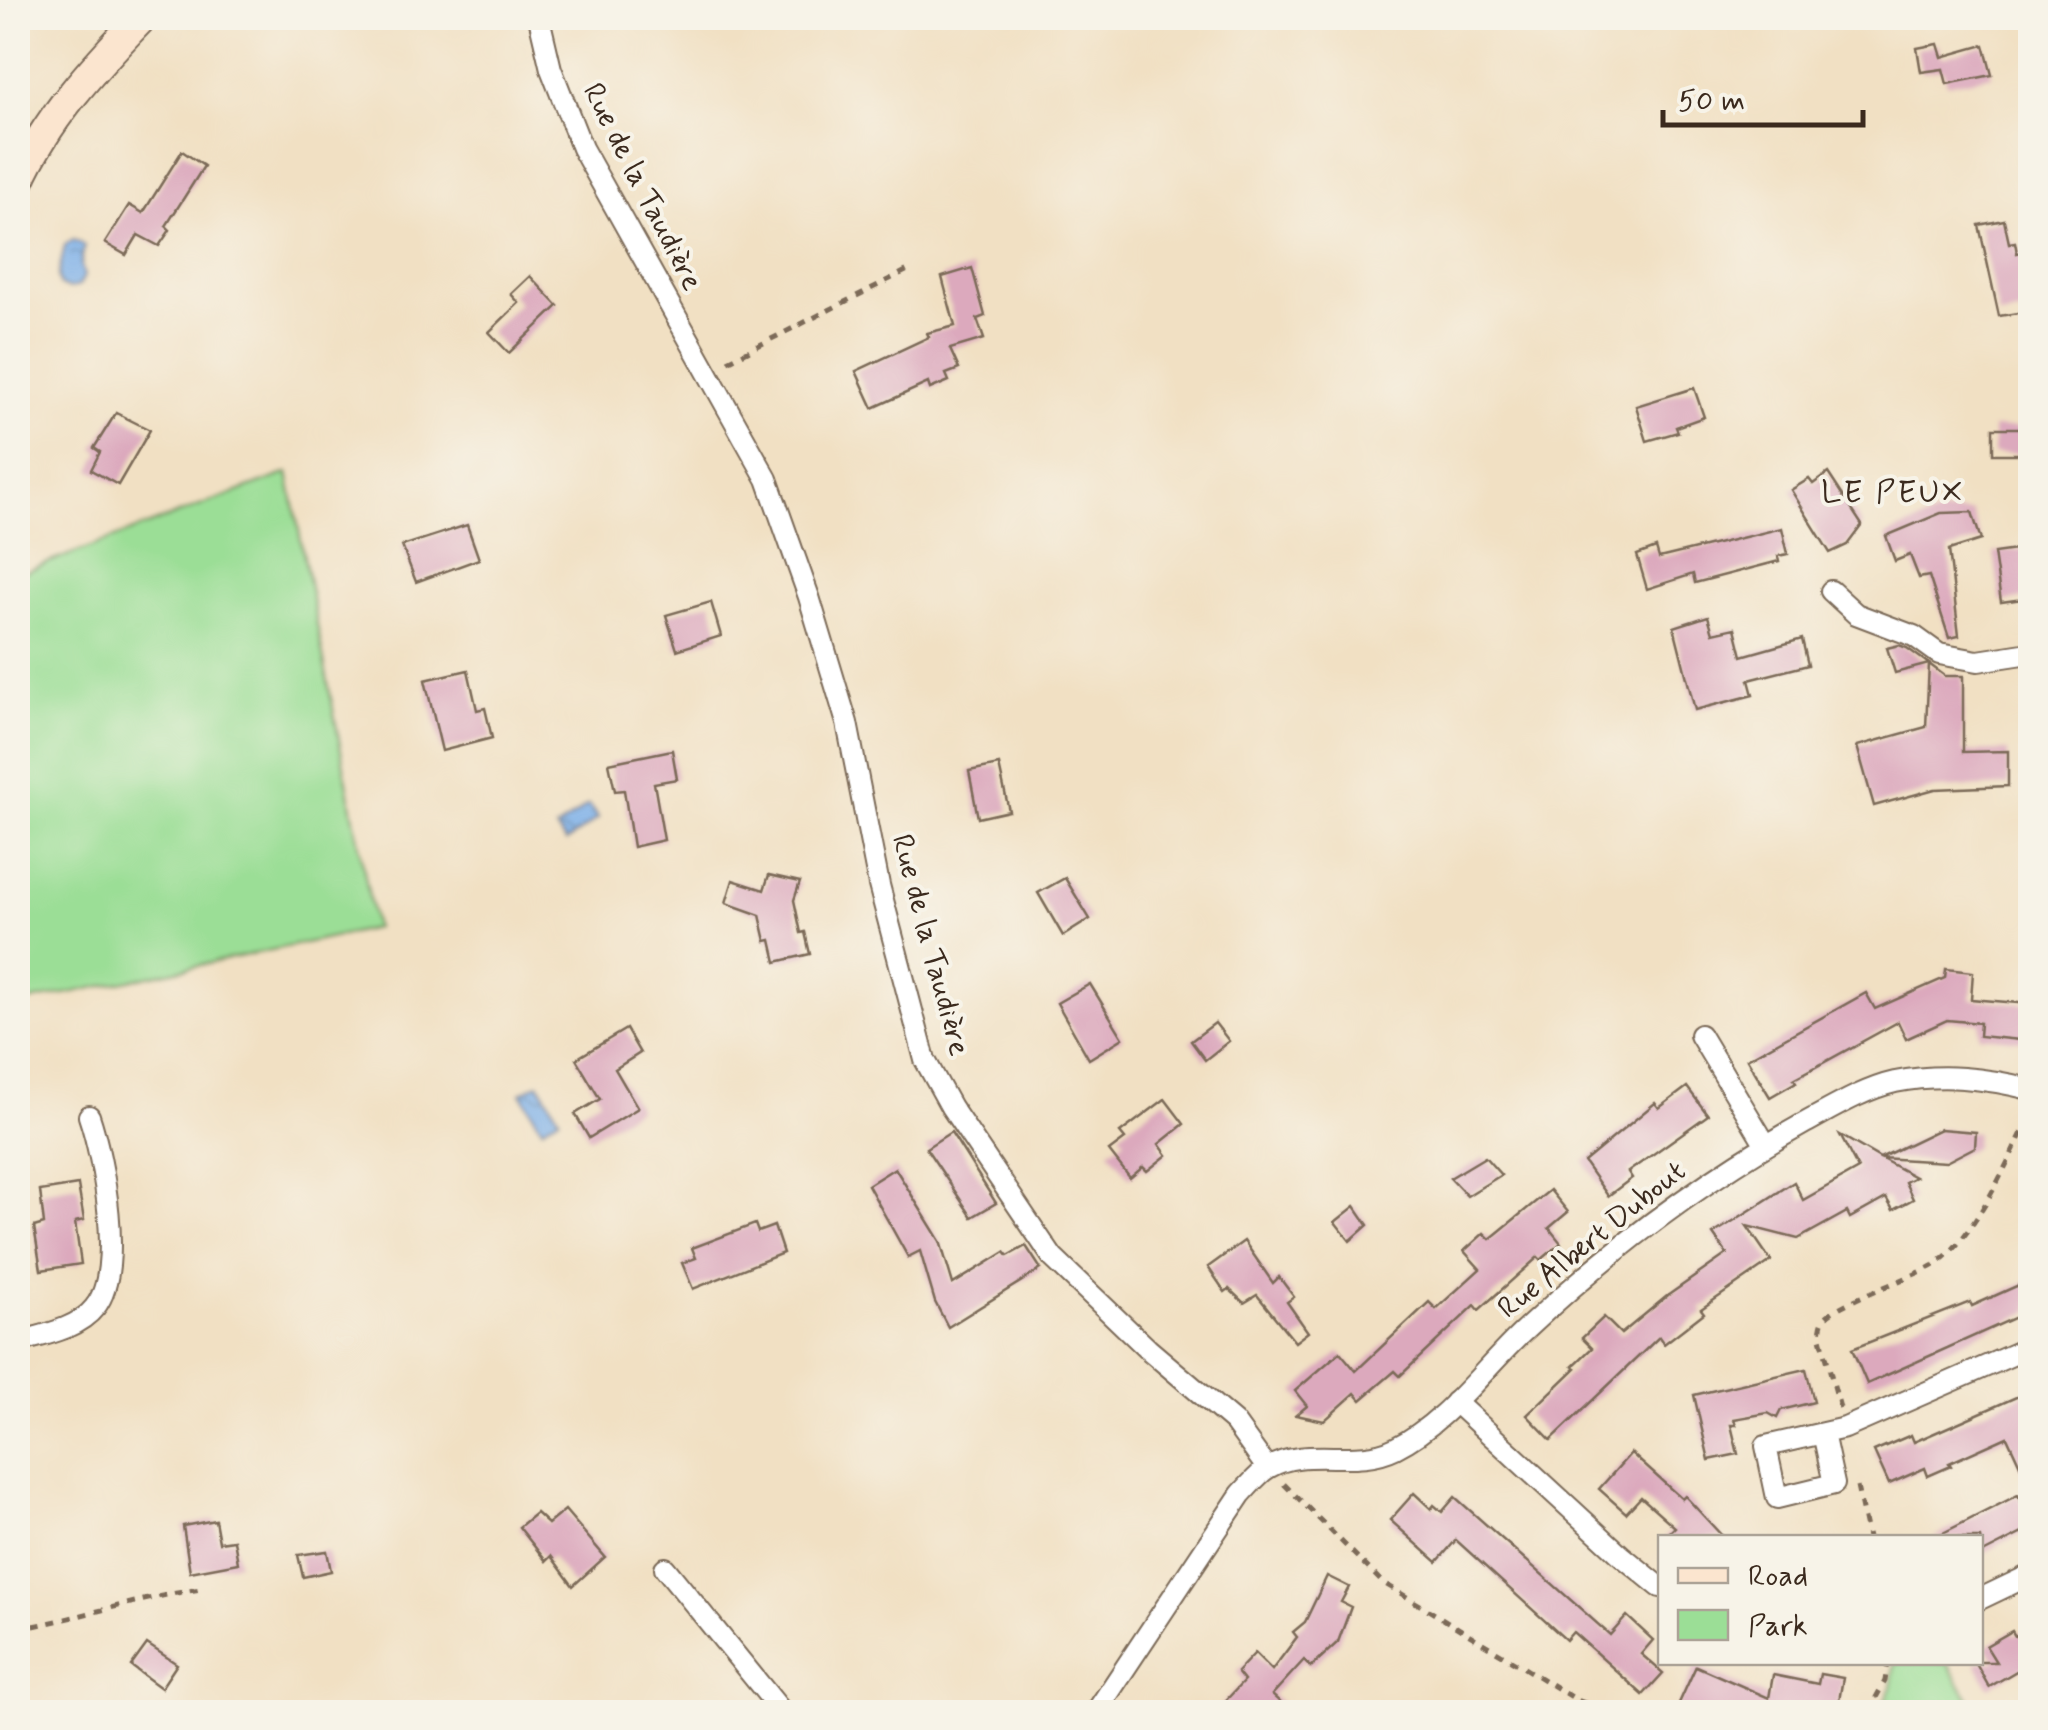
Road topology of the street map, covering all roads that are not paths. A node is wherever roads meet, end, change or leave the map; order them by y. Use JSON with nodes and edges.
{"nodes":[{"id":1,"x":141,"y":18,"type":"edge"},
{"id":2,"x":539,"y":18,"type":"edge"},
{"id":3,"x":18,"y":182,"type":"edge"},
{"id":4,"x":1832,"y":591,"type":"dead end"},
{"id":5,"x":2030,"y":653,"type":"edge"},
{"id":6,"x":1700,"y":1035,"type":"dead end"},
{"id":7,"x":2030,"y":1089,"type":"edge"},
{"id":8,"x":89,"y":1116,"type":"dead end"},
{"id":9,"x":1766,"y":1145,"type":"junction"},
{"id":10,"x":18,"y":1342,"type":"edge"},
{"id":11,"x":2030,"y":1346,"type":"edge"},
{"id":12,"x":1454,"y":1402,"type":"junction"},
{"id":13,"x":1824,"y":1433,"type":"dead end"},
{"id":14,"x":1268,"y":1468,"type":"junction"},
{"id":15,"x":665,"y":1568,"type":"dead end"},
{"id":16,"x":2030,"y":1574,"type":"edge"},
{"id":17,"x":1658,"y":1585,"type":"edge"},
{"id":18,"x":1983,"y":1598,"type":"edge"},
{"id":19,"x":782,"y":1712,"type":"edge"},
{"id":20,"x":1096,"y":1712,"type":"edge"}],
"edges":[{"from":1,"to":3,"type":"main road"},
{"from":2,"to":14,"type":"street","name":"Rue de la Taudière"},
{"from":4,"to":5,"type":"street"},
{"from":6,"to":9,"type":"street"},
{"from":7,"to":9,"type":"street","name":"Rue Albert Dubout"},
{"from":8,"to":10,"type":"street"},
{"from":9,"to":12,"type":"street","name":"Rue Albert Dubout"},
{"from":11,"to":13,"type":"street"},
{"from":12,"to":14,"type":"street","name":"Rue Albert Dubout"},
{"from":12,"to":17,"type":"street"},
{"from":14,"to":20,"type":"street"},
{"from":15,"to":19,"type":"street"},
{"from":16,"to":18,"type":"street"}]}
